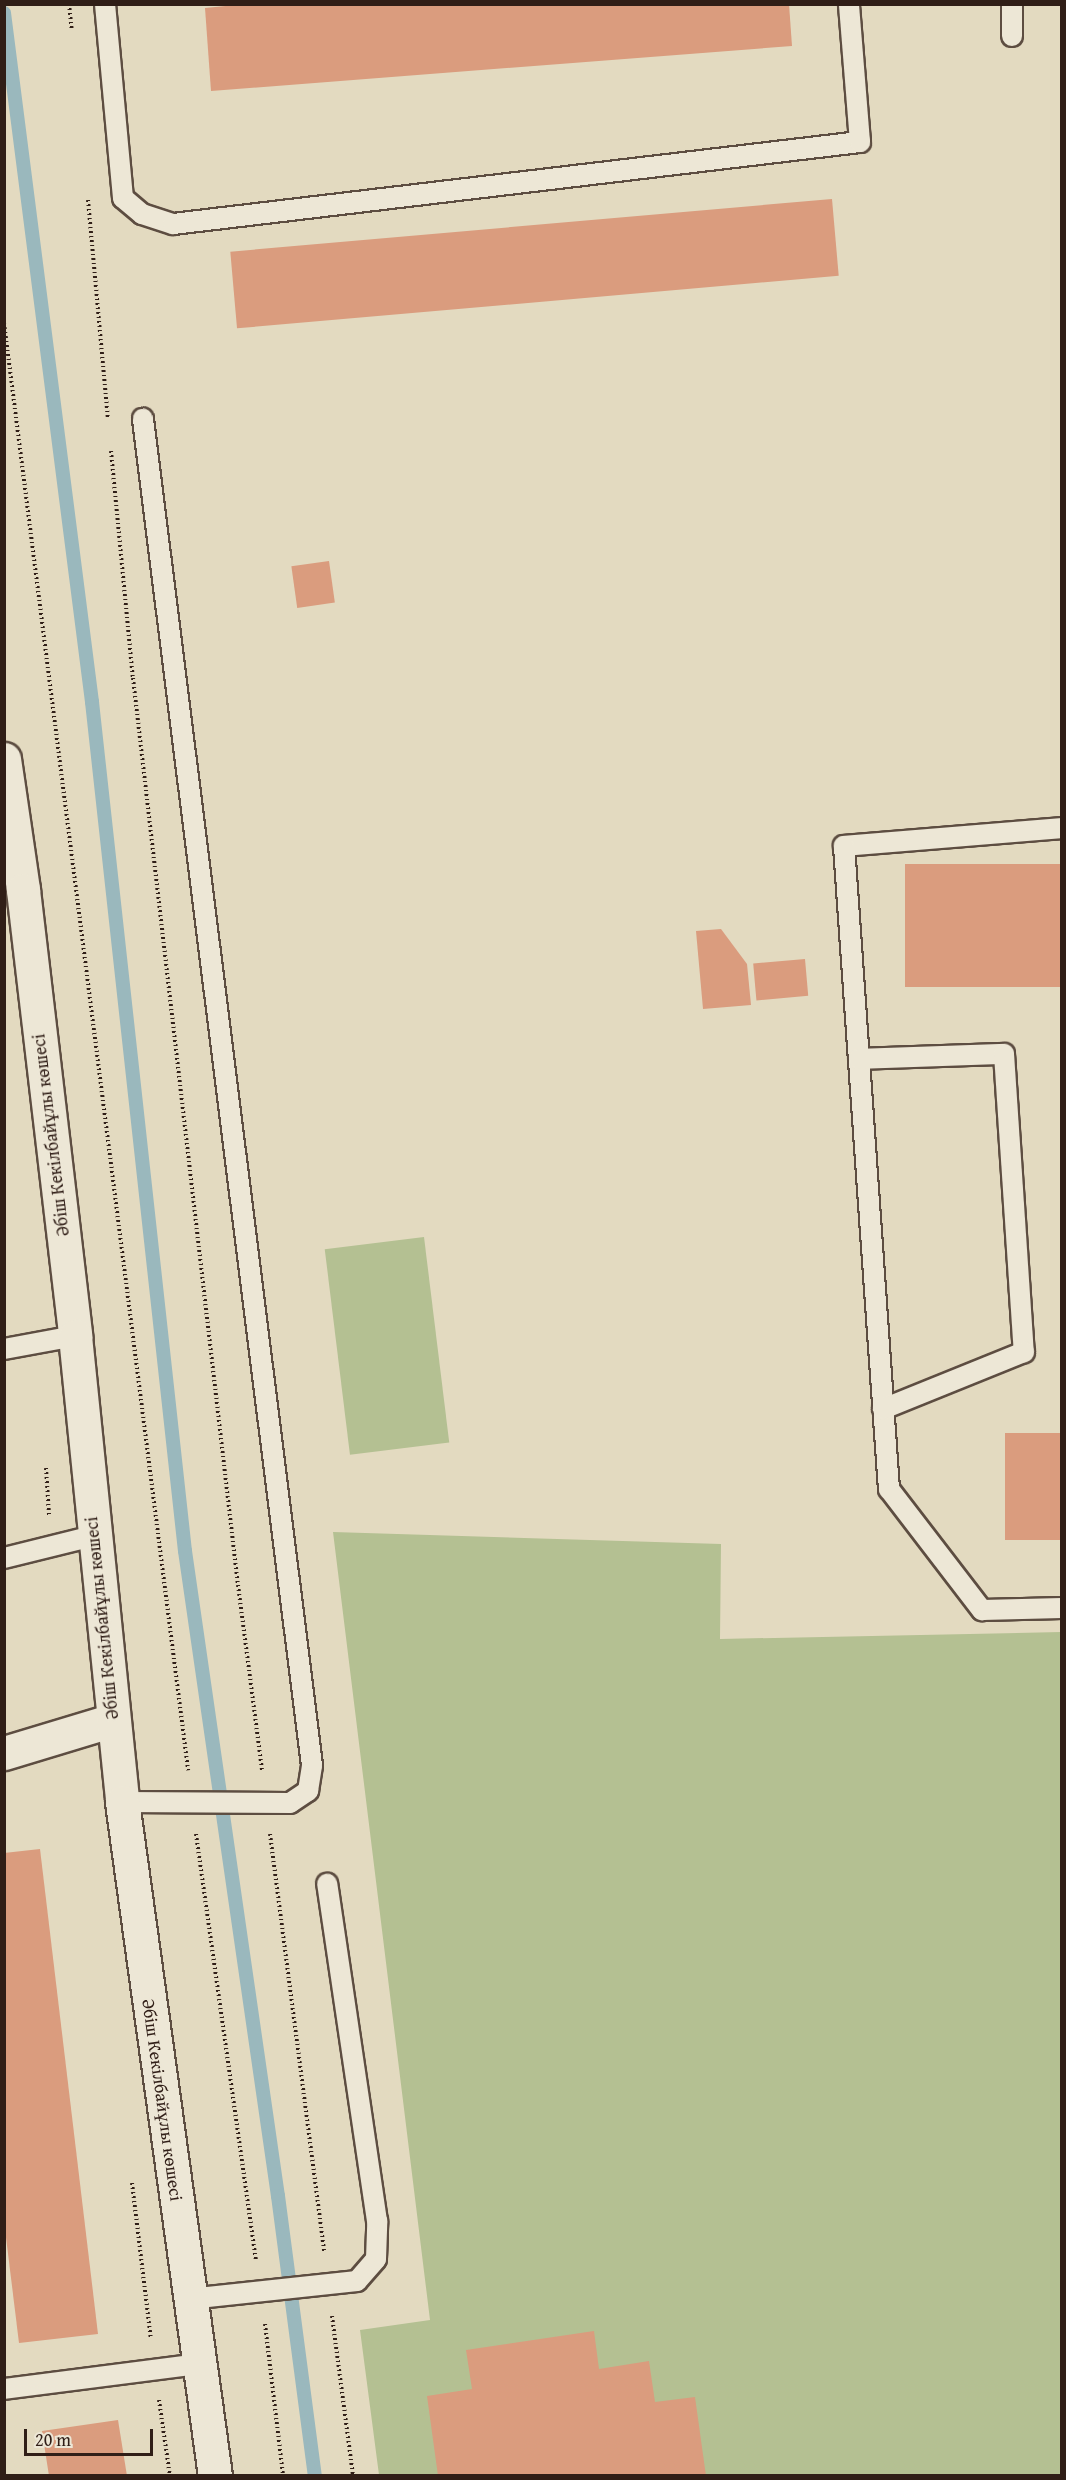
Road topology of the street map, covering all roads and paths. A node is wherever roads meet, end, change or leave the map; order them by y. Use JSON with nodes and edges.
{"nodes":[{"id":1,"x":69,"y":4,"type":"edge"},
{"id":2,"x":105,"y":4,"type":"edge"},
{"id":3,"x":849,"y":4,"type":"edge"},
{"id":4,"x":1012,"y":4,"type":"edge"},
{"id":5,"x":1012,"y":36,"type":"dead end"},
{"id":6,"x":73,"y":40,"type":"dead end"},
{"id":7,"x":87,"y":194,"type":"dead end"},
{"id":8,"x":4,"y":323,"type":"edge"},
{"id":9,"x":143,"y":419,"type":"dead end"},
{"id":10,"x":109,"y":430,"type":"dead end"},
{"id":11,"x":110,"y":442,"type":"dead end"},
{"id":12,"x":4,"y":759,"type":"edge"},
{"id":13,"x":1062,"y":828,"type":"edge"},
{"id":14,"x":11,"y":854,"type":"edge"},
{"id":15,"x":859,"y":1059,"type":"junction"},
{"id":16,"x":75,"y":1336,"type":"junction"},
{"id":17,"x":4,"y":1349,"type":"edge"},
{"id":18,"x":883,"y":1409,"type":"junction"},
{"id":19,"x":93,"y":1536,"type":"junction"},
{"id":20,"x":4,"y":1558,"type":"edge"},
{"id":21,"x":1062,"y":1608,"type":"edge"},
{"id":22,"x":113,"y":1720,"type":"junction"},
{"id":23,"x":4,"y":1753,"type":"edge"},
{"id":24,"x":122,"y":1802,"type":"junction"},
{"id":25,"x":259,"y":1803,"type":"junction"},
{"id":26,"x":192,"y":1804,"type":"junction"},
{"id":27,"x":327,"y":1884,"type":"dead end"},
{"id":28,"x":322,"y":2285,"type":"junction"},
{"id":29,"x":261,"y":2292,"type":"junction"},
{"id":30,"x":189,"y":2299,"type":"junction"},
{"id":31,"x":199,"y":2364,"type":"junction"},
{"id":32,"x":4,"y":2389,"type":"edge"},
{"id":33,"x":215,"y":2475,"type":"edge"},
{"id":34,"x":283,"y":2475,"type":"edge"},
{"id":35,"x":353,"y":2475,"type":"edge"}],
"edges":[{"from":1,"to":6,"type":"path"},
{"from":2,"to":3,"type":"lane"},
{"from":4,"to":5,"type":"lane"},
{"from":7,"to":10,"type":"path"},
{"from":8,"to":26,"type":"path"},
{"from":9,"to":25,"type":"lane"},
{"from":11,"to":25,"type":"path"},
{"from":12,"to":14,"type":"street","name":"Әбіш Кекілбайұлы көшесі"},
{"from":13,"to":15,"type":"lane"},
{"from":14,"to":16,"type":"street","name":"Әбіш Кекілбайұлы көшесі"},
{"from":15,"to":18,"type":"lane"},
{"from":15,"to":18,"type":"lane"},
{"from":16,"to":17,"type":"lane"},
{"from":16,"to":19,"type":"street","name":"Әбіш Кекілбайұлы көшесі"},
{"from":18,"to":21,"type":"lane"},
{"from":19,"to":20,"type":"lane"},
{"from":19,"to":22,"type":"street","name":"Әбіш Кекілбайұлы көшесі"},
{"from":22,"to":23,"type":"street"},
{"from":22,"to":24,"type":"street","name":"Әбіш Кекілбайұлы көшесі"},
{"from":24,"to":26,"type":"lane"},
{"from":24,"to":30,"type":"street","name":"Әбіш Кекілбайұлы көшесі"},
{"from":25,"to":26,"type":"lane"},
{"from":25,"to":28,"type":"path"},
{"from":26,"to":29,"type":"path"},
{"from":27,"to":28,"type":"lane"},
{"from":28,"to":29,"type":"lane"},
{"from":28,"to":35,"type":"path"},
{"from":29,"to":30,"type":"lane"},
{"from":29,"to":34,"type":"path"},
{"from":30,"to":31,"type":"street","name":"Әбіш Кекілбайұлы көшесі"},
{"from":31,"to":32,"type":"lane"},
{"from":31,"to":33,"type":"street","name":"Әбіш Кекілбайұлы көшесі"}]}
